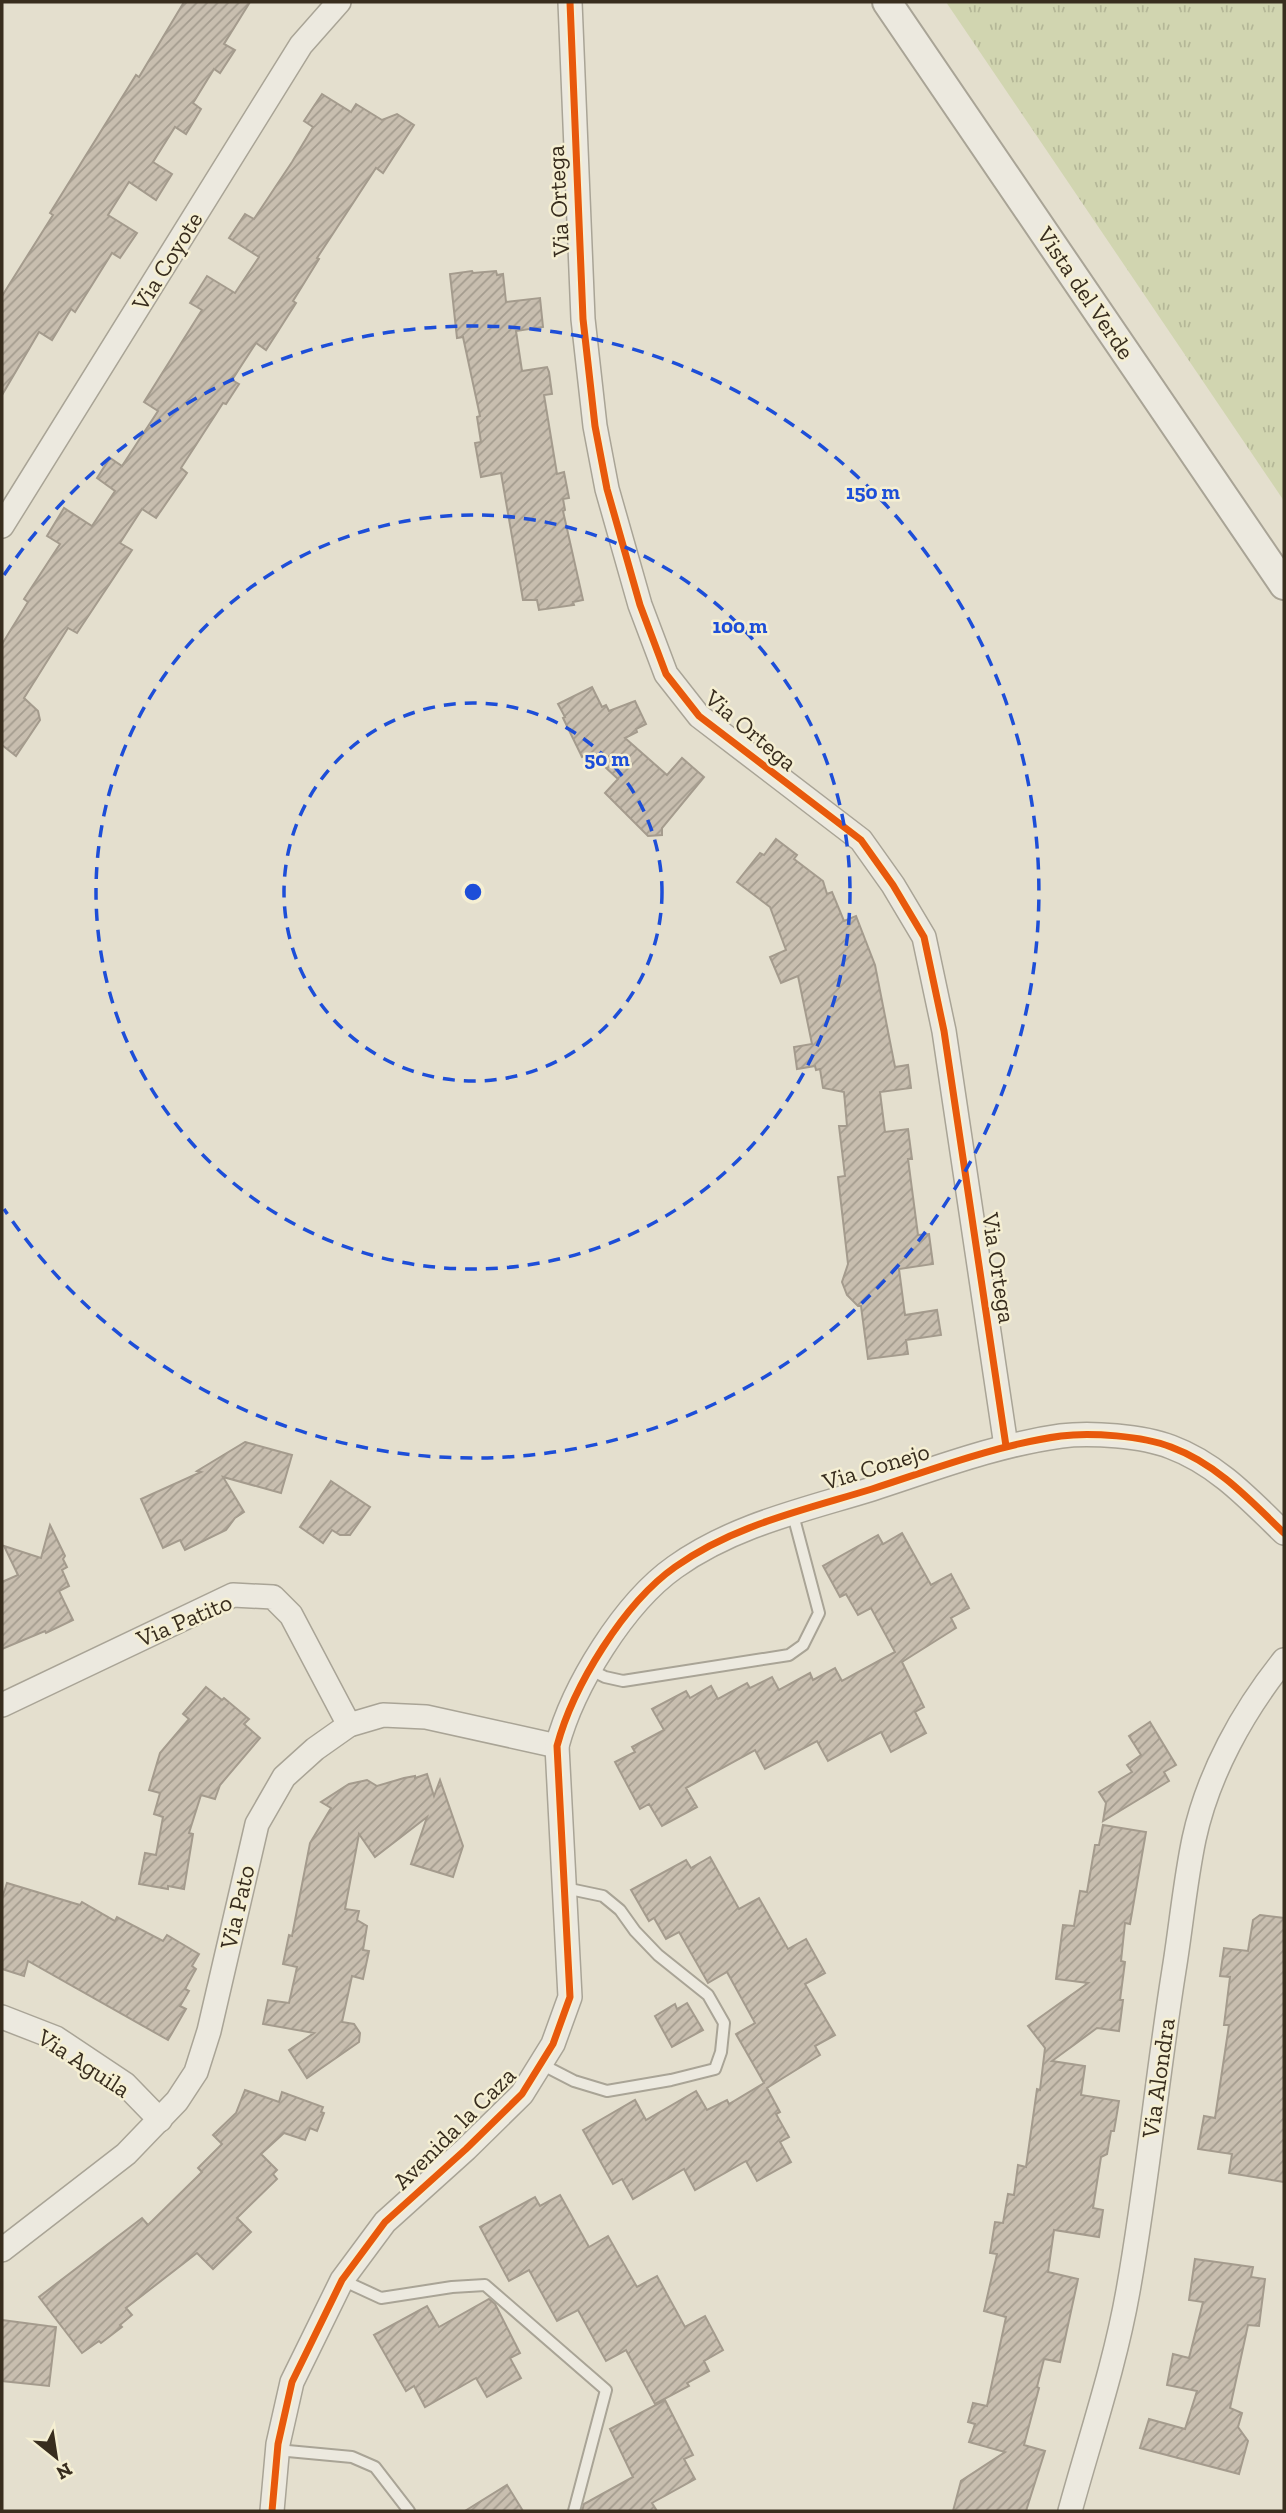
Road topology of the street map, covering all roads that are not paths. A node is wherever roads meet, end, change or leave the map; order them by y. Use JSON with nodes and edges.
{"nodes":[{"id":1,"x":339,"y":2,"type":"edge"},
{"id":2,"x":570,"y":2,"type":"edge"},
{"id":3,"x":887,"y":2,"type":"edge"},
{"id":4,"x":2,"y":526,"type":"edge"},
{"id":5,"x":1284,"y":585,"type":"edge"},
{"id":6,"x":1006,"y":1446,"type":"junction"},
{"id":7,"x":792,"y":1511,"type":"junction"},
{"id":8,"x":1284,"y":1533,"type":"edge"},
{"id":9,"x":1284,"y":1660,"type":"edge"},
{"id":10,"x":591,"y":1670,"type":"junction"},
{"id":11,"x":2,"y":1704,"type":"edge"},
{"id":12,"x":349,"y":1725,"type":"junction"},
{"id":13,"x":557,"y":1746,"type":"junction"},
{"id":14,"x":564,"y":1888,"type":"junction"},
{"id":15,"x":2,"y":2017,"type":"edge"},
{"id":16,"x":541,"y":2064,"type":"junction"},
{"id":17,"x":160,"y":2120,"type":"junction"},
{"id":18,"x":2,"y":2250,"type":"edge"},
{"id":19,"x":342,"y":2280,"type":"junction"},
{"id":20,"x":277,"y":2449,"type":"junction"},
{"id":21,"x":272,"y":2511,"type":"edge"},
{"id":22,"x":409,"y":2511,"type":"edge"},
{"id":23,"x":574,"y":2511,"type":"edge"},
{"id":24,"x":1070,"y":2511,"type":"edge"}],
"edges":[{"from":1,"to":4,"type":"street","name":"Via Coyote"},
{"from":2,"to":6,"type":"street","name":"Via Ortega"},
{"from":3,"to":5,"type":"street","name":"Vista del Verde"},
{"from":6,"to":7,"type":"street","name":"Via Conejo"},
{"from":6,"to":8,"type":"street","name":"Via Conejo"},
{"from":7,"to":10,"type":"street","name":"Via Conejo"},
{"from":7,"to":10,"type":"lane"},
{"from":9,"to":24,"type":"street","name":"Via Alondra"},
{"from":10,"to":13,"type":"street","name":"Via Conejo"},
{"from":11,"to":12,"type":"street","name":"Via Patito"},
{"from":12,"to":13,"type":"street","name":"Via Pato"},
{"from":12,"to":17,"type":"street","name":"Via Pato"},
{"from":13,"to":14,"type":"street","name":"Avenida la Caza"},
{"from":14,"to":16,"type":"street","name":"Avenida la Caza"},
{"from":14,"to":16,"type":"lane"},
{"from":15,"to":17,"type":"street","name":"Via Aguila"},
{"from":16,"to":19,"type":"street","name":"Avenida la Caza"},
{"from":17,"to":18,"type":"street","name":"Via Pato"},
{"from":19,"to":20,"type":"street","name":"Avenida la Caza"},
{"from":19,"to":23,"type":"lane"},
{"from":20,"to":21,"type":"street","name":"Avenida la Caza"},
{"from":20,"to":22,"type":"lane"}]}
